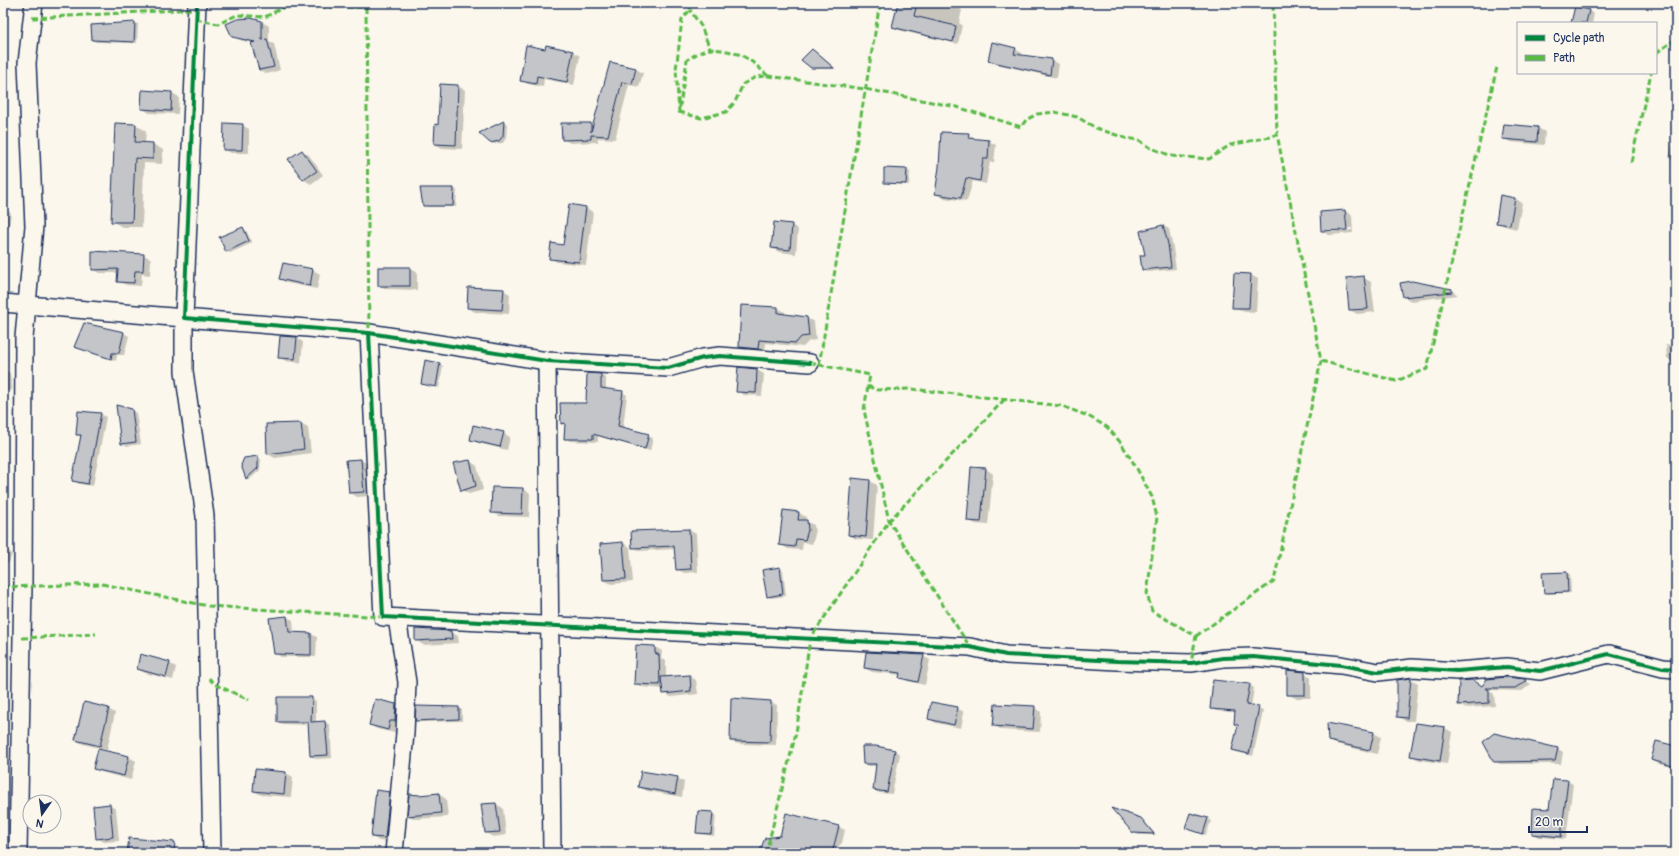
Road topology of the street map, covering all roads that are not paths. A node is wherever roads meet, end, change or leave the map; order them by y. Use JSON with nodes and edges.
{"nodes":[{"id":1,"x":34,"y":3,"type":"edge"},
{"id":2,"x":196,"y":3,"type":"edge"},
{"id":3,"x":3,"y":303,"type":"edge"},
{"id":4,"x":27,"y":305,"type":"junction"},
{"id":5,"x":184,"y":318,"type":"junction"},
{"id":6,"x":369,"y":333,"type":"junction"},
{"id":7,"x":547,"y":361,"type":"junction"},
{"id":8,"x":810,"y":363,"type":"dead end"},
{"id":9,"x":397,"y":618,"type":"junction"},
{"id":10,"x":550,"y":625,"type":"junction"},
{"id":11,"x":1676,"y":669,"type":"edge"},
{"id":12,"x":18,"y":853,"type":"edge"},
{"id":13,"x":212,"y":853,"type":"edge"},
{"id":14,"x":394,"y":853,"type":"edge"},
{"id":15,"x":552,"y":853,"type":"edge"}],
"edges":[{"from":1,"to":4,"type":"street"},
{"from":2,"to":5,"type":"street"},
{"from":3,"to":4,"type":"street"},
{"from":4,"to":5,"type":"street"},
{"from":4,"to":12,"type":"street"},
{"from":5,"to":6,"type":"street"},
{"from":5,"to":13,"type":"street"},
{"from":6,"to":7,"type":"street"},
{"from":6,"to":9,"type":"street"},
{"from":7,"to":8,"type":"street"},
{"from":7,"to":10,"type":"street"},
{"from":9,"to":10,"type":"street"},
{"from":9,"to":14,"type":"street"},
{"from":10,"to":11,"type":"street"},
{"from":10,"to":15,"type":"street"}]}
